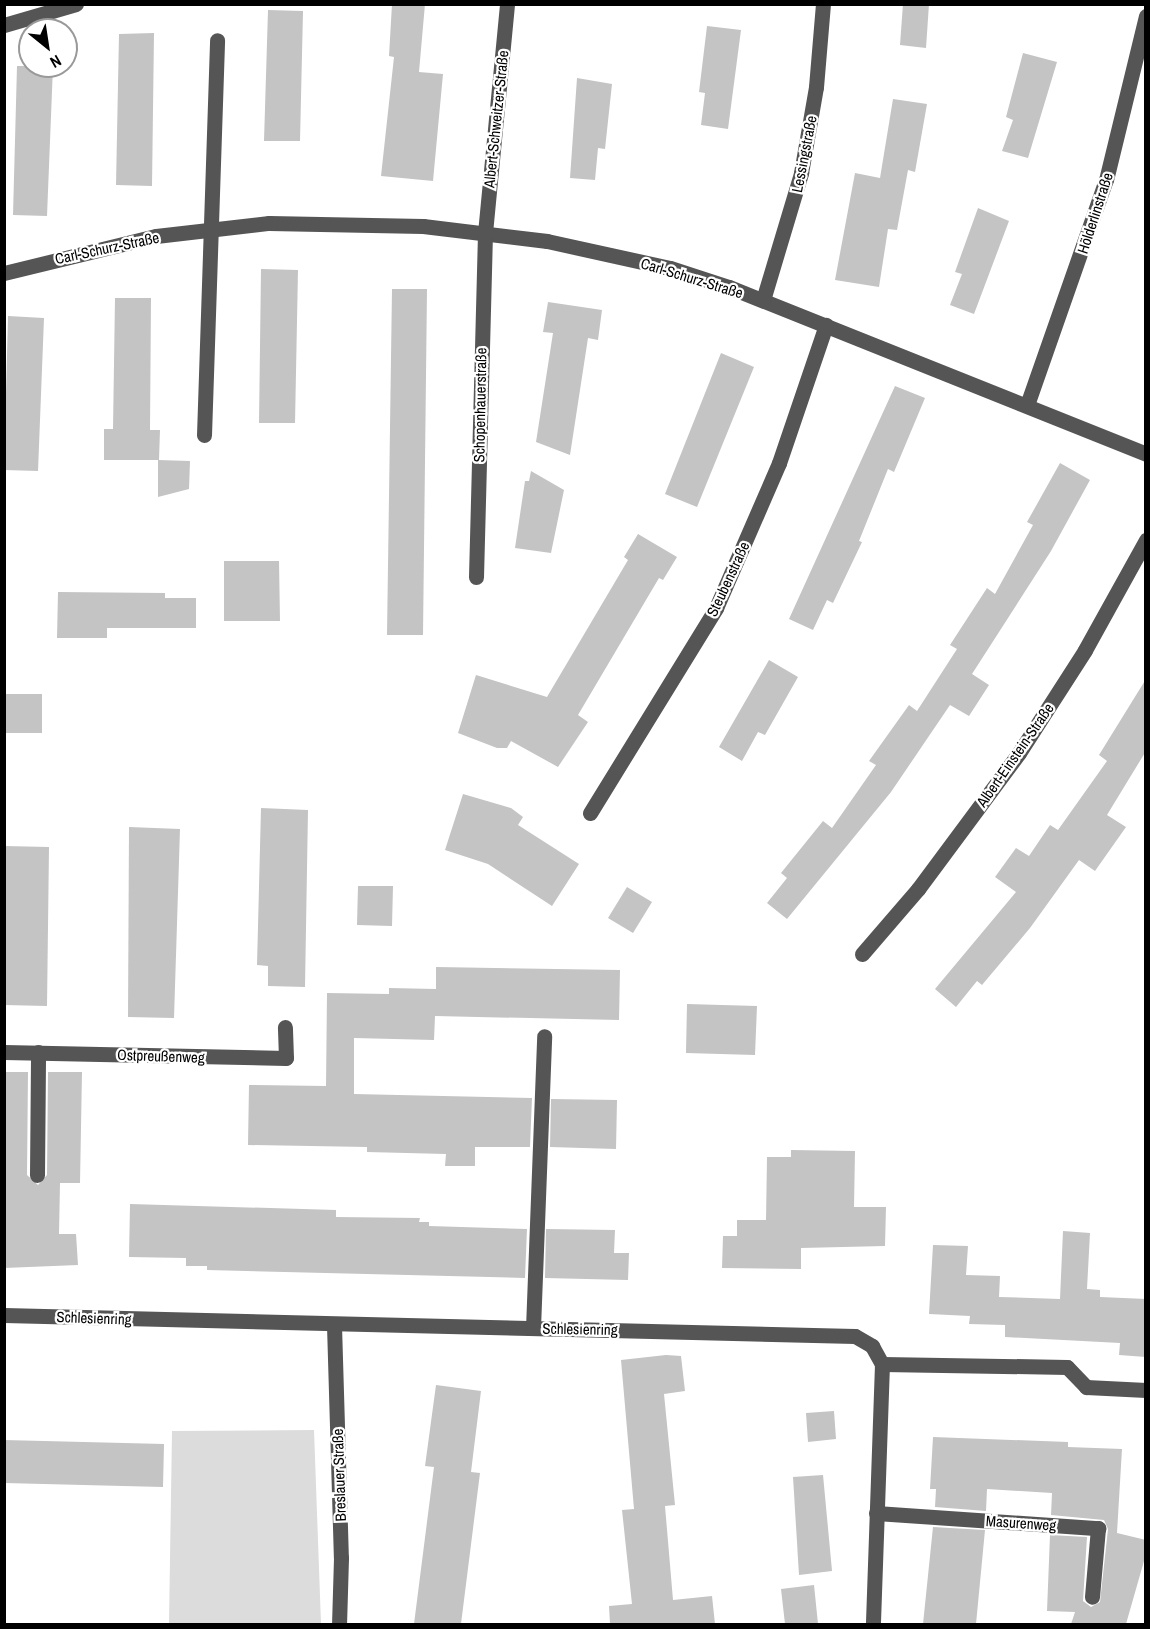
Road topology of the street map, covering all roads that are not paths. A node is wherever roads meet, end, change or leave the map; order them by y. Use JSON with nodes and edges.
{"nodes":[{"id":1,"x":76,"y":4,"type":"edge"},
{"id":2,"x":507,"y":4,"type":"edge"},
{"id":3,"x":824,"y":4,"type":"edge"},
{"id":4,"x":1146,"y":16,"type":"edge"},
{"id":5,"x":4,"y":25,"type":"edge"},
{"id":6,"x":217,"y":40,"type":"dead end"},
{"id":7,"x":211,"y":229,"type":"junction"},
{"id":8,"x":485,"y":233,"type":"junction"},
{"id":9,"x":4,"y":273,"type":"edge"},
{"id":10,"x":763,"y":300,"type":"junction"},
{"id":11,"x":826,"y":325,"type":"junction"},
{"id":12,"x":1027,"y":405,"type":"junction"},
{"id":13,"x":204,"y":435,"type":"dead end"},
{"id":14,"x":1146,"y":454,"type":"edge"},
{"id":15,"x":1146,"y":540,"type":"edge"},
{"id":16,"x":476,"y":577,"type":"dead end"},
{"id":17,"x":590,"y":813,"type":"dead end"},
{"id":18,"x":862,"y":954,"type":"dead end"},
{"id":19,"x":285,"y":1027,"type":"dead end"},
{"id":20,"x":544,"y":1036,"type":"dead end"},
{"id":21,"x":4,"y":1052,"type":"edge"},
{"id":22,"x":38,"y":1052,"type":"junction"},
{"id":23,"x":37,"y":1175,"type":"dead end"},
{"id":24,"x":4,"y":1316,"type":"edge"},
{"id":25,"x":334,"y":1325,"type":"junction"},
{"id":26,"x":533,"y":1328,"type":"junction"},
{"id":27,"x":882,"y":1364,"type":"junction"},
{"id":28,"x":1146,"y":1390,"type":"edge"},
{"id":29,"x":876,"y":1513,"type":"junction"},
{"id":30,"x":1092,"y":1597,"type":"dead end"},
{"id":31,"x":339,"y":1624,"type":"edge"},
{"id":32,"x":873,"y":1624,"type":"edge"}],
"edges":[{"from":1,"to":5,"type":"street"},
{"from":2,"to":8,"type":"street","name":"Albert-Schweitzer-Straße"},
{"from":3,"to":10,"type":"street","name":"Lessingstraße"},
{"from":4,"to":12,"type":"street","name":"Hölderlinstraße"},
{"from":6,"to":7,"type":"street"},
{"from":7,"to":8,"type":"street","name":"Carl-Schurz-Straße"},
{"from":7,"to":9,"type":"street","name":"Carl-Schurz-Straße"},
{"from":7,"to":13,"type":"street"},
{"from":8,"to":10,"type":"street","name":"Carl-Schurz-Straße"},
{"from":8,"to":16,"type":"street","name":"Schopenhauerstraße"},
{"from":10,"to":11,"type":"street","name":"Carl-Schurz-Straße"},
{"from":11,"to":12,"type":"street","name":"Carl-Schurz-Straße"},
{"from":11,"to":17,"type":"street","name":"Steubenstraße"},
{"from":12,"to":14,"type":"street","name":"Carl-Schurz-Straße"},
{"from":15,"to":18,"type":"street","name":"Albert-Einstein-Straße"},
{"from":19,"to":22,"type":"street","name":"Ostpreußenweg"},
{"from":20,"to":26,"type":"street"},
{"from":21,"to":22,"type":"street","name":"Ostpreußenweg"},
{"from":22,"to":23,"type":"street"},
{"from":24,"to":25,"type":"street","name":"Schlesienring"},
{"from":25,"to":26,"type":"street","name":"Schlesienring"},
{"from":25,"to":31,"type":"street","name":"Breslauer Straße"},
{"from":26,"to":27,"type":"street","name":"Schlesienring"},
{"from":27,"to":28,"type":"street"},
{"from":27,"to":29,"type":"street"},
{"from":29,"to":30,"type":"street","name":"Masurenweg"},
{"from":29,"to":32,"type":"street"}]}
